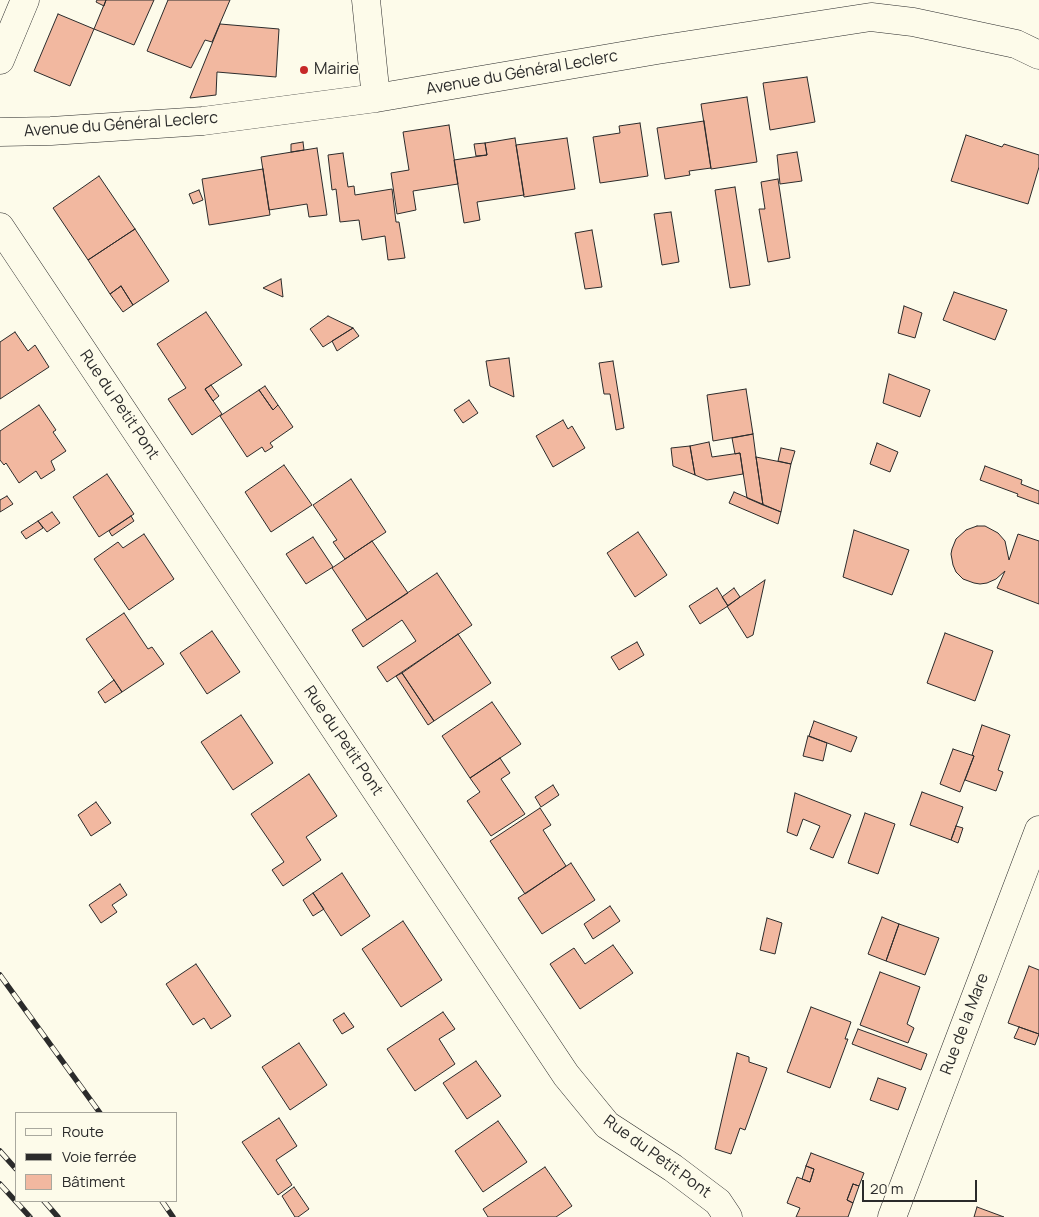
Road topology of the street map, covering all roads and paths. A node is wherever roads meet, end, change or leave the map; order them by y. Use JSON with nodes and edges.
{"nodes":[{"id":1,"x":25,"y":0,"type":"edge"},
{"id":2,"x":366,"y":0,"type":"edge"},
{"id":3,"x":1039,"y":55,"type":"edge"},
{"id":4,"x":0,"y":60,"type":"edge"},
{"id":5,"x":376,"y":98,"type":"junction"},
{"id":6,"x":0,"y":132,"type":"edge"},
{"id":7,"x":0,"y":227,"type":"edge"},
{"id":8,"x":1039,"y":830,"type":"edge"},
{"id":9,"x":728,"y":1217,"type":"edge"},
{"id":10,"x":892,"y":1217,"type":"edge"}],
"edges":[{"from":1,"to":4,"type":"street"},
{"from":2,"to":5,"type":"street"},
{"from":3,"to":5,"type":"street","name":"Avenue du Général Leclerc"},
{"from":5,"to":6,"type":"street","name":"Avenue du Général Leclerc"},
{"from":7,"to":9,"type":"street","name":"Rue du Petit Pont"},
{"from":8,"to":10,"type":"street","name":"Rue de la Mare"}]}
